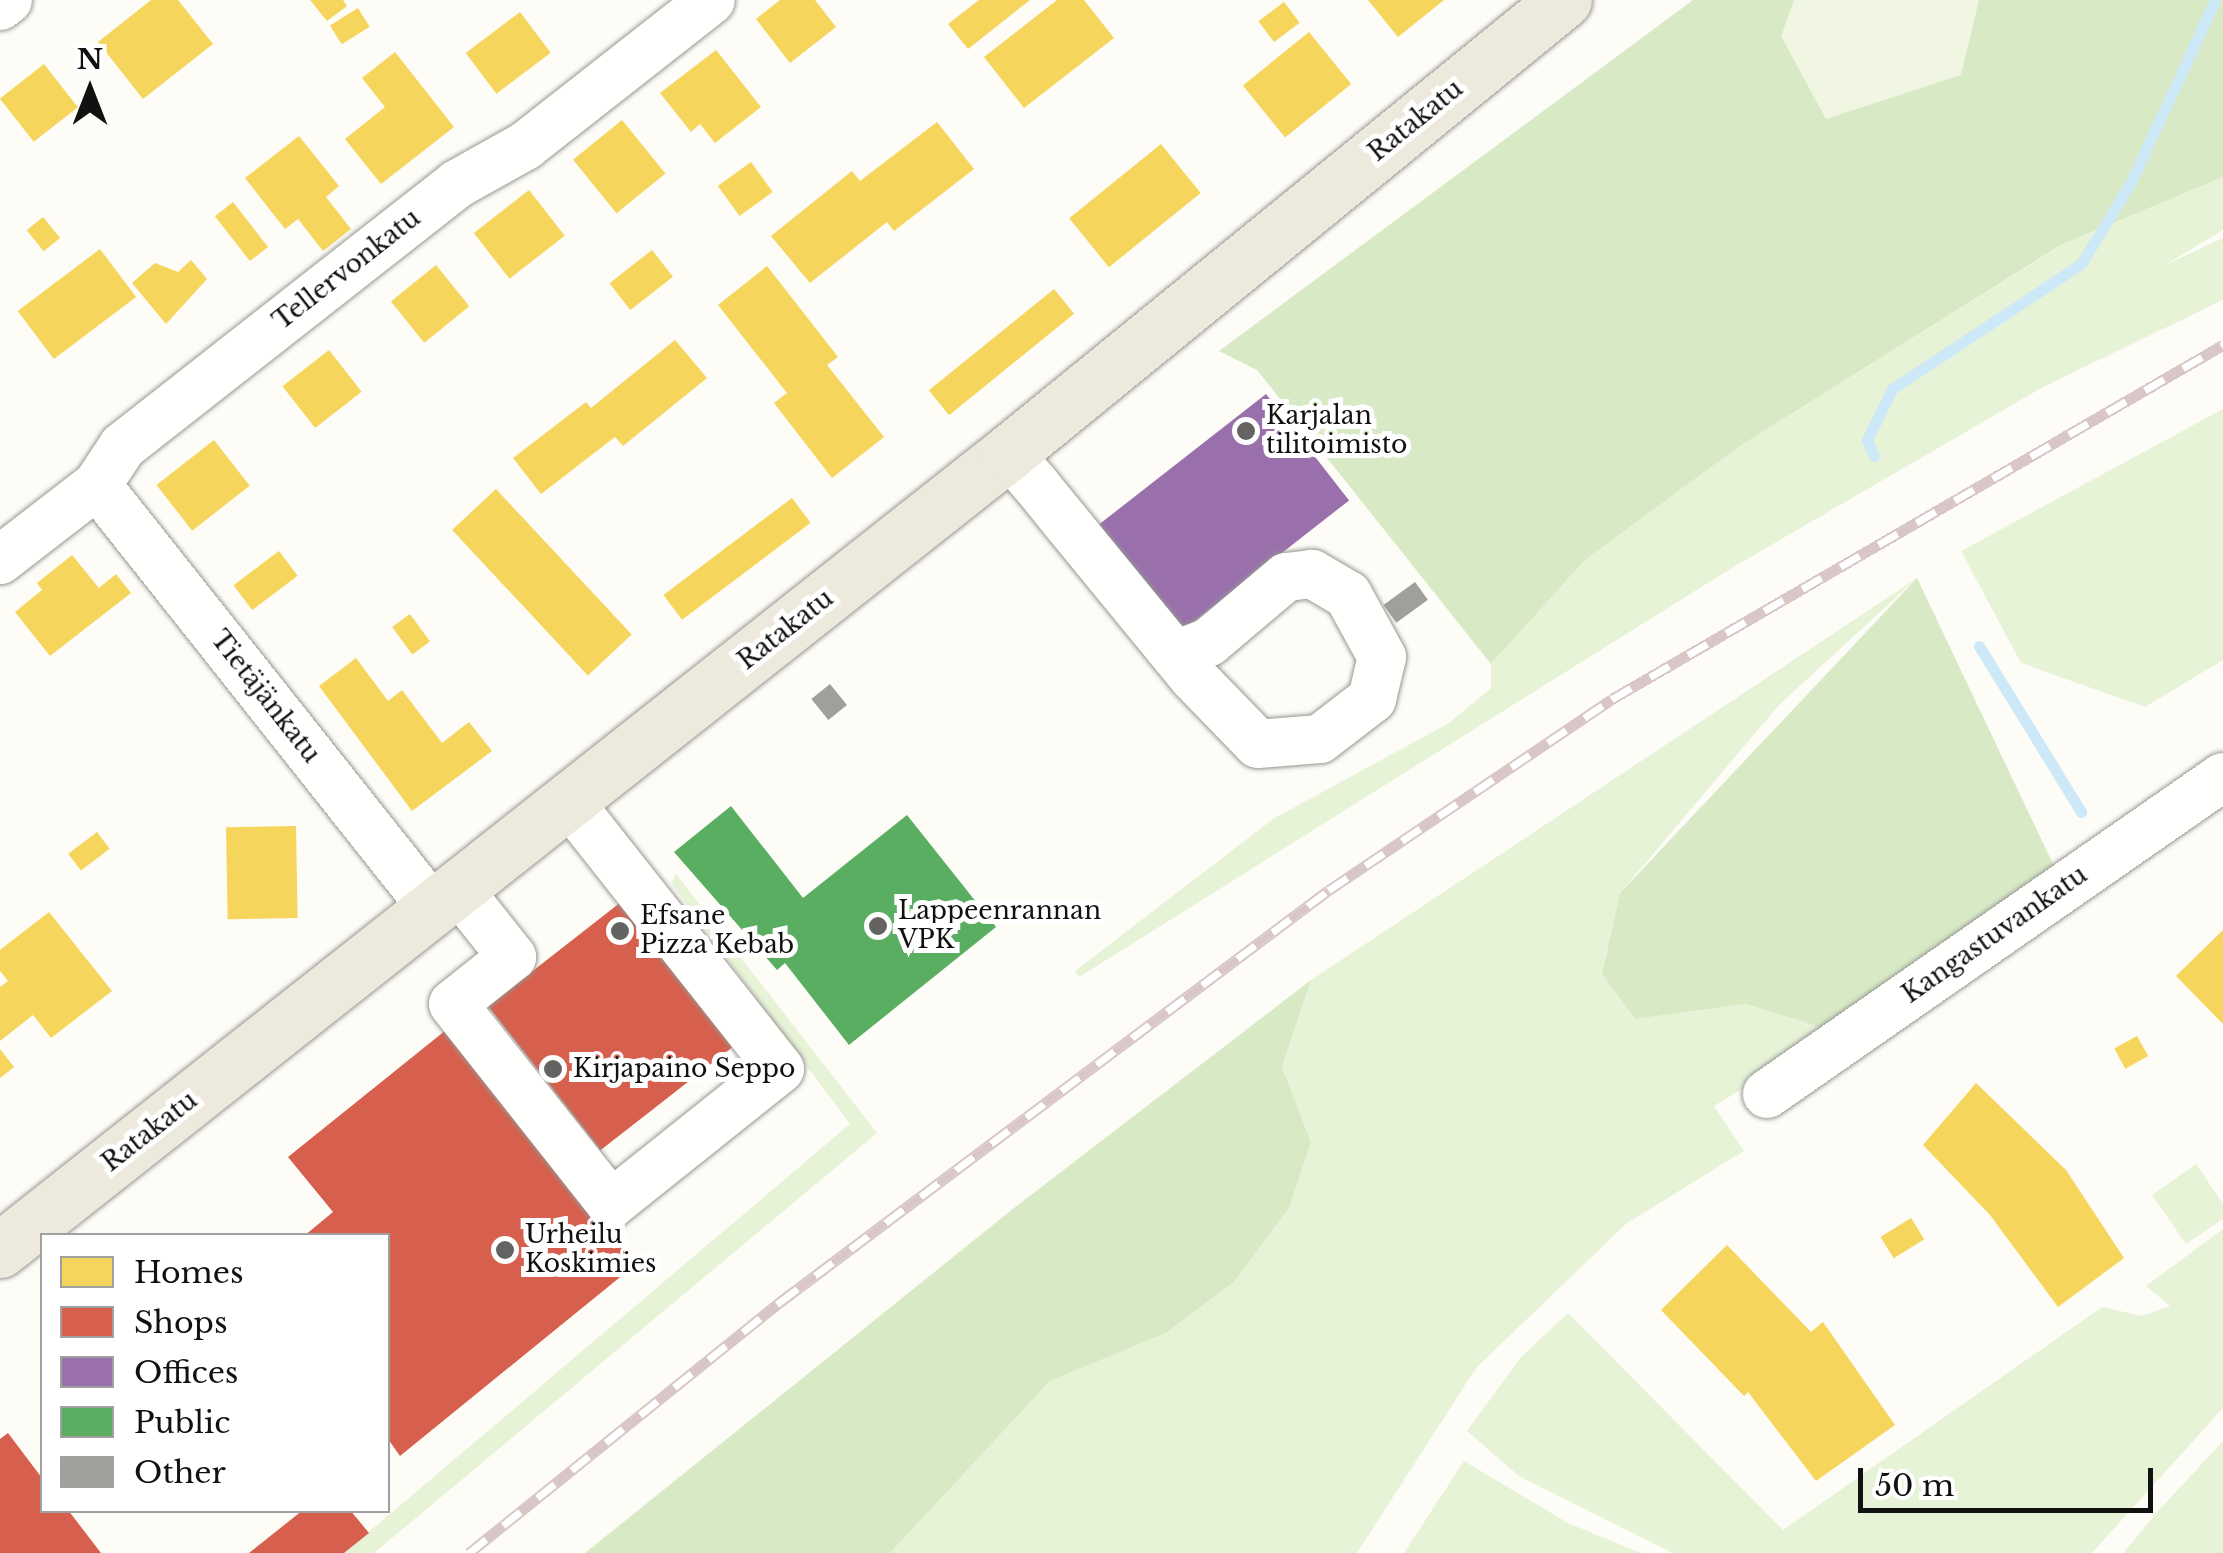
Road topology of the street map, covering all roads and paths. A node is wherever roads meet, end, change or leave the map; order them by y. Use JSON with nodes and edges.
{"nodes":[{"id":1,"x":8,"y":0,"type":"edge"},
{"id":2,"x":711,"y":0,"type":"edge"},
{"id":3,"x":1564,"y":0,"type":"edge"},
{"id":4,"x":0,"y":6,"type":"edge"},
{"id":5,"x":1008,"y":453,"type":"junction"},
{"id":6,"x":97,"y":485,"type":"junction"},
{"id":7,"x":0,"y":560,"type":"edge"},
{"id":8,"x":1174,"y":655,"type":"dead end"},
{"id":9,"x":2223,"y":776,"type":"edge"},
{"id":10,"x":568,"y":802,"type":"junction"},
{"id":11,"x":445,"y":899,"type":"junction"},
{"id":12,"x":1767,"y":1094,"type":"dead end"},
{"id":13,"x":0,"y":1250,"type":"edge"}],
"edges":[{"from":1,"to":4,"type":"street"},
{"from":2,"to":6,"type":"street","name":"Tellervonkatu"},
{"from":3,"to":5,"type":"main road","name":"Ratakatu"},
{"from":5,"to":8,"type":"street"},
{"from":5,"to":10,"type":"main road","name":"Ratakatu"},
{"from":6,"to":7,"type":"street","name":"Tellervonkatu"},
{"from":6,"to":11,"type":"street","name":"Tietäjänkatu"},
{"from":9,"to":12,"type":"street","name":"Kangastuvankatu"},
{"from":10,"to":11,"type":"main road","name":"Ratakatu"},
{"from":10,"to":11,"type":"street","name":"Tietäjänkatu"},
{"from":11,"to":13,"type":"main road","name":"Ratakatu"}]}
